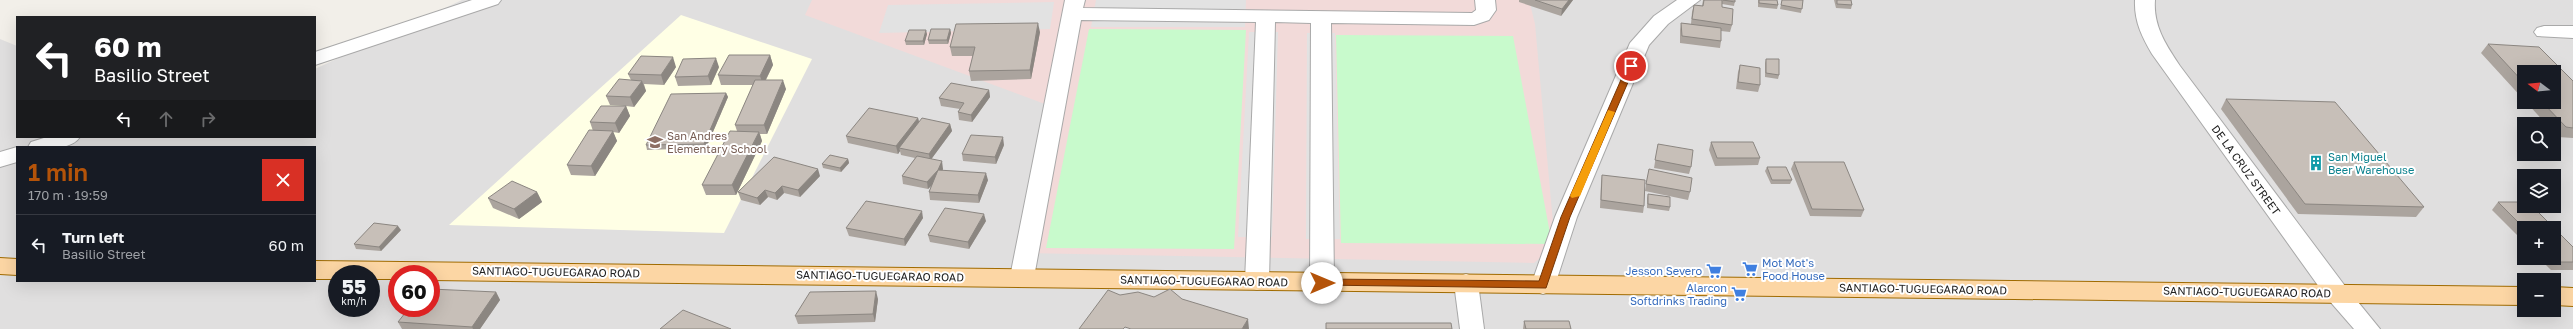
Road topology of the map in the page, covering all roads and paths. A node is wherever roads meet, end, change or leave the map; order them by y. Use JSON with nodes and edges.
{"nodes":[{"id":1,"x":491,"y":0,"type":"edge"},
{"id":2,"x":1485,"y":0,"type":"edge"},
{"id":3,"x":1690,"y":0,"type":"edge"},
{"id":4,"x":2144,"y":0,"type":"edge"},
{"id":5,"x":1074,"y":7,"type":"edge"},
{"id":6,"x":1266,"y":15,"type":"junction"},
{"id":7,"x":1321,"y":16,"type":"junction"},
{"id":8,"x":2544,"y":32,"type":"dead end"},
{"id":9,"x":2573,"y":32,"type":"edge"},
{"id":10,"x":316,"y":59,"type":"edge"},
{"id":11,"x":65,"y":138,"type":"edge"},
{"id":12,"x":42,"y":146,"type":"edge"},
{"id":13,"x":16,"y":154,"type":"edge"},
{"id":14,"x":0,"y":160,"type":"edge"},
{"id":15,"x":0,"y":266,"type":"edge"},
{"id":16,"x":16,"y":266,"type":"edge"},
{"id":17,"x":316,"y":270,"type":"edge"},
{"id":18,"x":1022,"y":277,"type":"junction"},
{"id":19,"x":1257,"y":281,"type":"junction"},
{"id":20,"x":1322,"y":283,"type":"junction"},
{"id":21,"x":1466,"y":283,"type":"junction"},
{"id":22,"x":1543,"y":285,"type":"junction"},
{"id":23,"x":2336,"y":292,"type":"junction"},
{"id":24,"x":2517,"y":296,"type":"edge"},
{"id":25,"x":2561,"y":296,"type":"edge"},
{"id":26,"x":2573,"y":297,"type":"edge"},
{"id":27,"x":1472,"y":329,"type":"edge"},
{"id":28,"x":2368,"y":329,"type":"edge"}],
"edges":[{"from":1,"to":10,"type":"street"},
{"from":2,"to":7,"type":"street"},
{"from":3,"to":22,"type":"street"},
{"from":4,"to":23,"type":"street","name":"DE LA CRUZ STREET"},
{"from":5,"to":6,"type":"street"},
{"from":5,"to":18,"type":"street"},
{"from":6,"to":7,"type":"street"},
{"from":6,"to":19,"type":"street"},
{"from":7,"to":20,"type":"street"},
{"from":8,"to":9,"type":"street"},
{"from":11,"to":12,"type":"street"},
{"from":13,"to":14,"type":"street"},
{"from":15,"to":16,"type":"main road"},
{"from":17,"to":18,"type":"main road","name":"SANTIAGO-TUGUEGARAO ROAD"},
{"from":18,"to":19,"type":"main road","name":"SANTIAGO-TUGUEGARAO ROAD"},
{"from":19,"to":20,"type":"main road","name":"SANTIAGO-TUGUEGARAO ROAD"},
{"from":20,"to":21,"type":"main road","name":"SANTIAGO-TUGUEGARAO ROAD"},
{"from":21,"to":22,"type":"main road","name":"SANTIAGO-TUGUEGARAO ROAD"},
{"from":21,"to":27,"type":"street"},
{"from":22,"to":23,"type":"main road","name":"SANTIAGO-TUGUEGARAO ROAD"},
{"from":23,"to":24,"type":"main road","name":"SANTIAGO-TUGUEGARAO ROAD"},
{"from":23,"to":28,"type":"street","name":"DE LA CRUZ STREET"},
{"from":25,"to":26,"type":"main road"}]}
